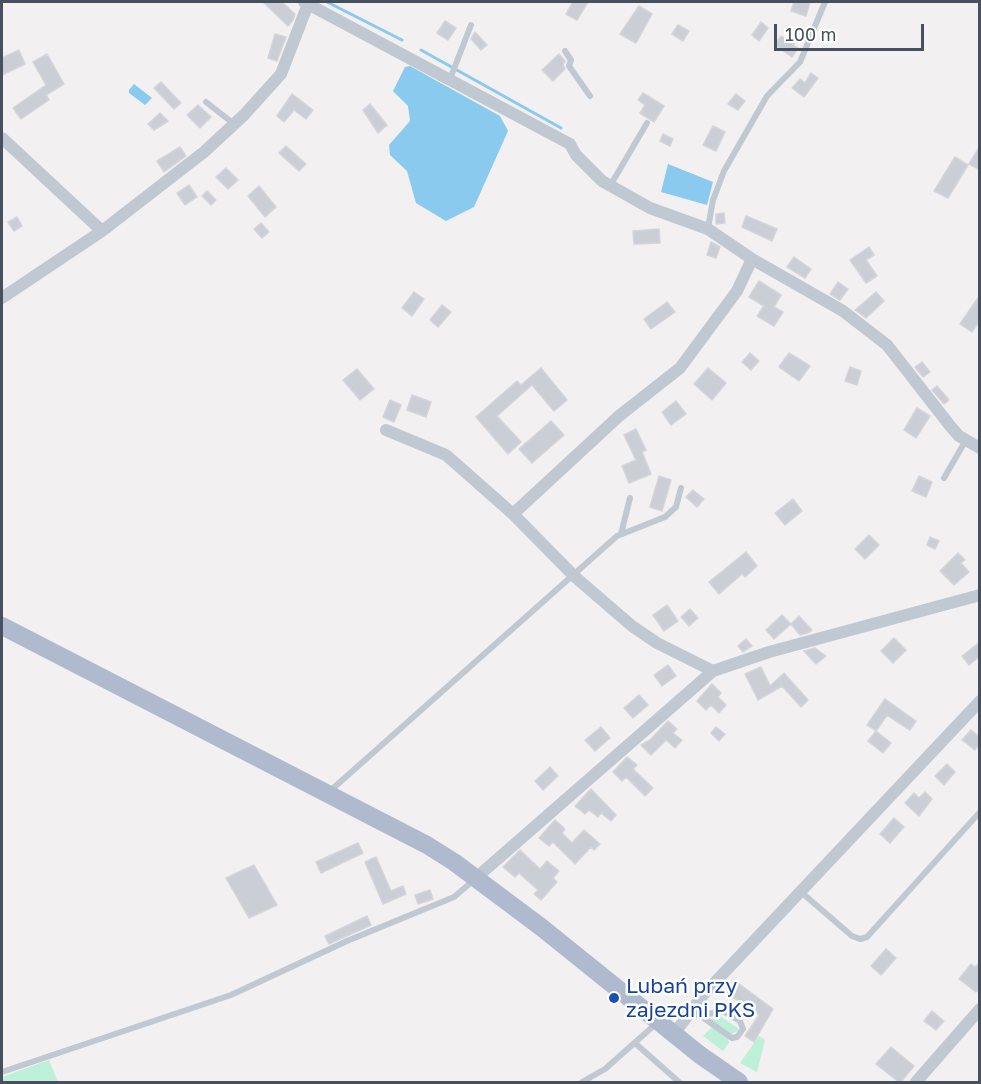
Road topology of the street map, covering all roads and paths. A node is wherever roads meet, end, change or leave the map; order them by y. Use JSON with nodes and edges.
{"nodes":[{"id":1,"x":825,"y":2,"type":"edge"},
{"id":2,"x":306,"y":3,"type":"edge"},
{"id":3,"x":471,"y":25,"type":"dead end"},
{"id":4,"x":565,"y":51,"type":"dead end"},
{"id":5,"x":450,"y":79,"type":"junction"},
{"id":6,"x":590,"y":96,"type":"dead end"},
{"id":7,"x":206,"y":102,"type":"dead end"},
{"id":8,"x":646,"y":123,"type":"dead end"},
{"id":9,"x":234,"y":124,"type":"junction"},
{"id":10,"x":2,"y":138,"type":"edge"},
{"id":11,"x":610,"y":186,"type":"junction"},
{"id":12,"x":708,"y":229,"type":"junction"},
{"id":13,"x":102,"y":231,"type":"junction"},
{"id":14,"x":752,"y":259,"type":"junction"},
{"id":15,"x":2,"y":298,"type":"edge"},
{"id":16,"x":386,"y":430,"type":"dead end"},
{"id":17,"x":966,"y":440,"type":"junction"},
{"id":18,"x":980,"y":448,"type":"edge"},
{"id":19,"x":944,"y":478,"type":"dead end"},
{"id":20,"x":681,"y":488,"type":"dead end"},
{"id":21,"x":630,"y":498,"type":"dead end"},
{"id":22,"x":513,"y":514,"type":"junction"},
{"id":23,"x":621,"y":534,"type":"junction"},
{"id":24,"x":574,"y":576,"type":"junction"},
{"id":25,"x":980,"y":595,"type":"edge"},
{"id":26,"x":2,"y":626,"type":"edge"},
{"id":27,"x":713,"y":671,"type":"junction"},
{"id":28,"x":980,"y":701,"type":"edge"},
{"id":29,"x":327,"y":793,"type":"junction"},
{"id":30,"x":980,"y":812,"type":"edge"},
{"id":31,"x":477,"y":877,"type":"junction"},
{"id":32,"x":801,"y":892,"type":"junction"},
{"id":33,"x":980,"y":1009,"type":"edge"},
{"id":34,"x":696,"y":1014,"type":"junction"},
{"id":35,"x":658,"y":1022,"type":"junction"},
{"id":36,"x":674,"y":1034,"type":"junction"},
{"id":37,"x":636,"y":1044,"type":"junction"},
{"id":38,"x":2,"y":1072,"type":"edge"},
{"id":39,"x":582,"y":1083,"type":"edge"},
{"id":40,"x":679,"y":1083,"type":"edge"},
{"id":41,"x":740,"y":1083,"type":"edge"},
{"id":42,"x":916,"y":1083,"type":"edge"}],
"edges":[{"from":1,"to":12,"type":"lane"},
{"from":2,"to":5,"type":"street"},
{"from":2,"to":9,"type":"street"},
{"from":3,"to":5,"type":"lane"},
{"from":4,"to":6,"type":"lane"},
{"from":5,"to":11,"type":"street"},
{"from":7,"to":9,"type":"lane"},
{"from":8,"to":11,"type":"lane"},
{"from":9,"to":13,"type":"street"},
{"from":10,"to":13,"type":"street"},
{"from":11,"to":12,"type":"street"},
{"from":12,"to":14,"type":"street"},
{"from":13,"to":15,"type":"street"},
{"from":14,"to":17,"type":"street"},
{"from":14,"to":22,"type":"street"},
{"from":16,"to":22,"type":"street"},
{"from":17,"to":18,"type":"street"},
{"from":17,"to":19,"type":"lane"},
{"from":20,"to":23,"type":"lane"},
{"from":21,"to":23,"type":"lane"},
{"from":22,"to":24,"type":"street"},
{"from":23,"to":24,"type":"lane"},
{"from":24,"to":27,"type":"street"},
{"from":24,"to":29,"type":"lane"},
{"from":25,"to":27,"type":"street"},
{"from":26,"to":29,"type":"main road"},
{"from":27,"to":31,"type":"street"},
{"from":28,"to":32,"type":"street"},
{"from":29,"to":31,"type":"main road"},
{"from":30,"to":32,"type":"lane"},
{"from":31,"to":35,"type":"main road"},
{"from":31,"to":38,"type":"lane"},
{"from":32,"to":34,"type":"street"},
{"from":33,"to":42,"type":"street"},
{"from":34,"to":34,"type":"lane"},
{"from":34,"to":36,"type":"street"},
{"from":35,"to":36,"type":"main road"},
{"from":35,"to":37,"type":"lane"},
{"from":36,"to":41,"type":"main road"},
{"from":37,"to":39,"type":"lane"},
{"from":37,"to":40,"type":"lane"}]}
